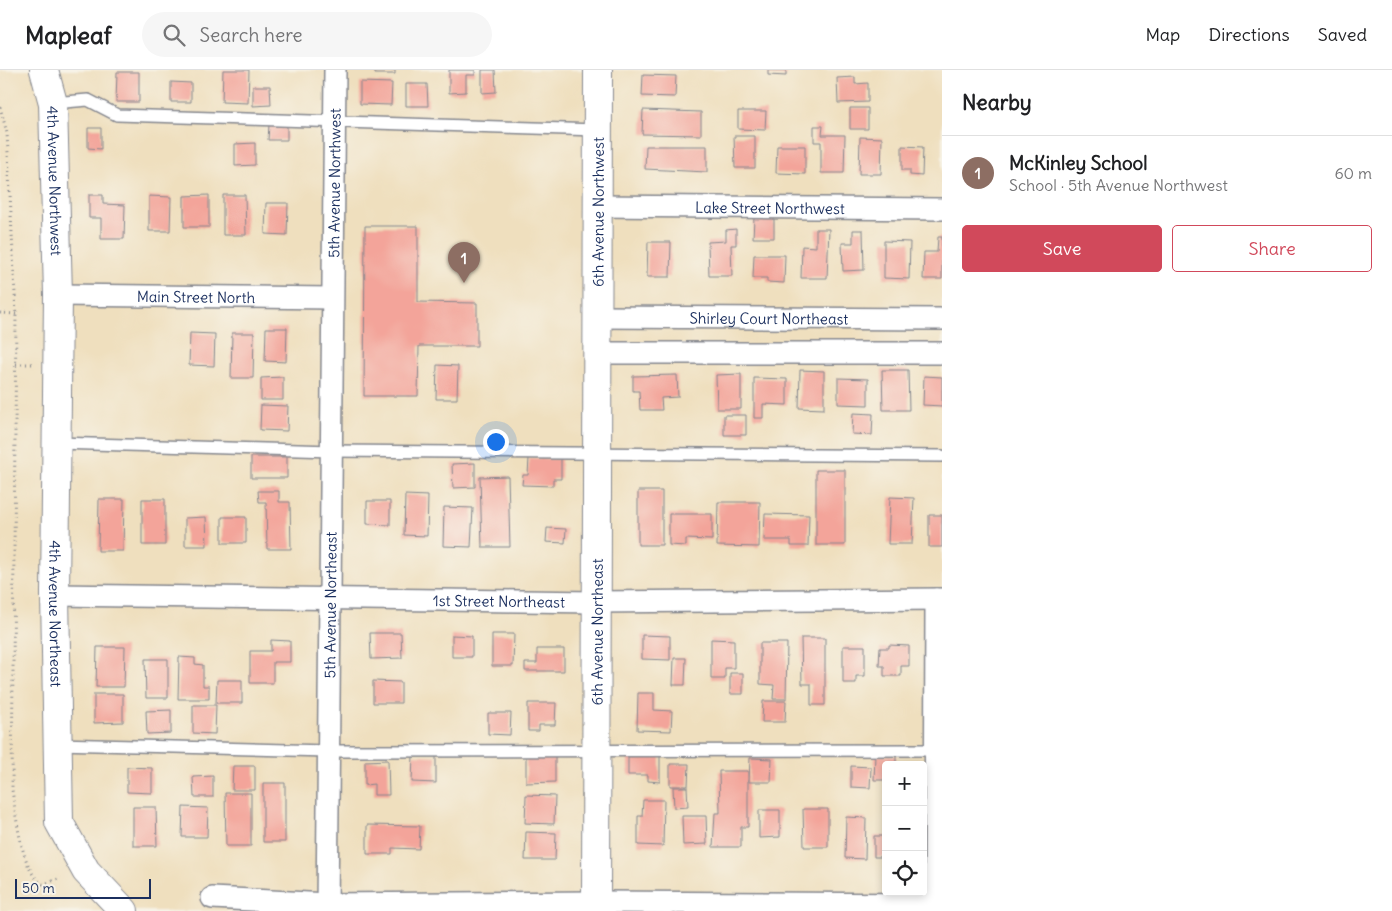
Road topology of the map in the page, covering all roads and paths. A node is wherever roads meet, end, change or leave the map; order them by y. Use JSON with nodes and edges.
{"nodes":[{"id":1,"x":44,"y":70,"type":"edge"},
{"id":2,"x":335,"y":70,"type":"edge"},
{"id":3,"x":598,"y":70,"type":"edge"},
{"id":4,"x":53,"y":102,"type":"junction"},
{"id":5,"x":0,"y":107,"type":"edge"},
{"id":6,"x":335,"y":121,"type":"junction"},
{"id":7,"x":597,"y":130,"type":"junction"},
{"id":8,"x":596,"y":206,"type":"junction"},
{"id":9,"x":942,"y":209,"type":"edge"},
{"id":10,"x":58,"y":295,"type":"junction"},
{"id":11,"x":332,"y":298,"type":"junction"},
{"id":12,"x":0,"y":314,"type":"edge"},
{"id":13,"x":16,"y":314,"type":"junction"},
{"id":14,"x":597,"y":317,"type":"junction"},
{"id":15,"x":942,"y":319,"type":"edge"},
{"id":16,"x":942,"y":352,"type":"edge"},
{"id":17,"x":597,"y":354,"type":"junction"},
{"id":18,"x":16,"y":364,"type":"junction"},
{"id":19,"x":36,"y":364,"type":"dead end"},
{"id":20,"x":57,"y":443,"type":"junction"},
{"id":21,"x":332,"y":451,"type":"junction"},
{"id":22,"x":597,"y":453,"type":"junction"},
{"id":23,"x":942,"y":456,"type":"edge"},
{"id":24,"x":55,"y":595,"type":"junction"},
{"id":25,"x":330,"y":598,"type":"junction"},
{"id":26,"x":939,"y":599,"type":"edge"},
{"id":27,"x":595,"y":602,"type":"junction"},
{"id":28,"x":57,"y":744,"type":"junction"},
{"id":29,"x":935,"y":750,"type":"junction"},
{"id":30,"x":328,"y":751,"type":"junction"},
{"id":31,"x":596,"y":751,"type":"junction"},
{"id":32,"x":58,"y":878,"type":"dead end"},
{"id":33,"x":212,"y":898,"type":"dead end"},
{"id":34,"x":596,"y":906,"type":"edge"},
{"id":35,"x":935,"y":907,"type":"edge"},
{"id":36,"x":327,"y":908,"type":"edge"},
{"id":37,"x":124,"y":911,"type":"edge"}],
"edges":[{"from":1,"to":4,"type":"street","name":"4th Avenue Northwest"},
{"from":2,"to":6,"type":"street","name":"5th Avenue Northwest"},
{"from":3,"to":7,"type":"street","name":"6th Avenue Northwest"},
{"from":4,"to":6,"type":"lane"},
{"from":4,"to":10,"type":"street","name":"4th Avenue Northwest"},
{"from":5,"to":13,"type":"path"},
{"from":6,"to":7,"type":"lane"},
{"from":6,"to":11,"type":"street","name":"5th Avenue Northwest"},
{"from":7,"to":8,"type":"street","name":"6th Avenue Northwest"},
{"from":8,"to":9,"type":"street","name":"Lake Street Northwest"},
{"from":8,"to":14,"type":"street","name":"6th Avenue Northwest"},
{"from":10,"to":11,"type":"street","name":"Main Street North"},
{"from":10,"to":20,"type":"street","name":"4th Avenue Northeast"},
{"from":11,"to":21,"type":"street","name":"5th Avenue Northeast"},
{"from":12,"to":13,"type":"path"},
{"from":13,"to":18,"type":"path"},
{"from":14,"to":15,"type":"street","name":"Shirley Court Northeast"},
{"from":14,"to":17,"type":"street","name":"6th Avenue Northwest"},
{"from":16,"to":17,"type":"street"},
{"from":17,"to":22,"type":"street","name":"6th Avenue Northeast"},
{"from":18,"to":19,"type":"path"},
{"from":18,"to":32,"type":"path"},
{"from":20,"to":21,"type":"lane"},
{"from":20,"to":24,"type":"street","name":"4th Avenue Northeast"},
{"from":21,"to":22,"type":"lane"},
{"from":21,"to":25,"type":"street","name":"5th Avenue Northeast"},
{"from":22,"to":23,"type":"lane"},
{"from":22,"to":27,"type":"street","name":"6th Avenue Northeast"},
{"from":24,"to":25,"type":"street","name":"1st Street Northeast"},
{"from":24,"to":28,"type":"street","name":"4th Avenue Northeast"},
{"from":25,"to":27,"type":"street","name":"1st Street Northeast"},
{"from":25,"to":30,"type":"street","name":"5th Avenue Northeast"},
{"from":26,"to":27,"type":"street","name":"1st Street Northeast"},
{"from":26,"to":29,"type":"street"},
{"from":27,"to":31,"type":"street","name":"6th Avenue Northeast"},
{"from":28,"to":30,"type":"lane"},
{"from":28,"to":37,"type":"street","name":"4th Avenue Northeast"},
{"from":29,"to":31,"type":"lane"},
{"from":29,"to":35,"type":"street"},
{"from":30,"to":31,"type":"lane"},
{"from":30,"to":36,"type":"street","name":"5th Avenue Northeast"},
{"from":31,"to":34,"type":"street","name":"6th Avenue Northeast"},
{"from":33,"to":36,"type":"street"},
{"from":34,"to":35,"type":"street"},
{"from":34,"to":36,"type":"street"}]}
